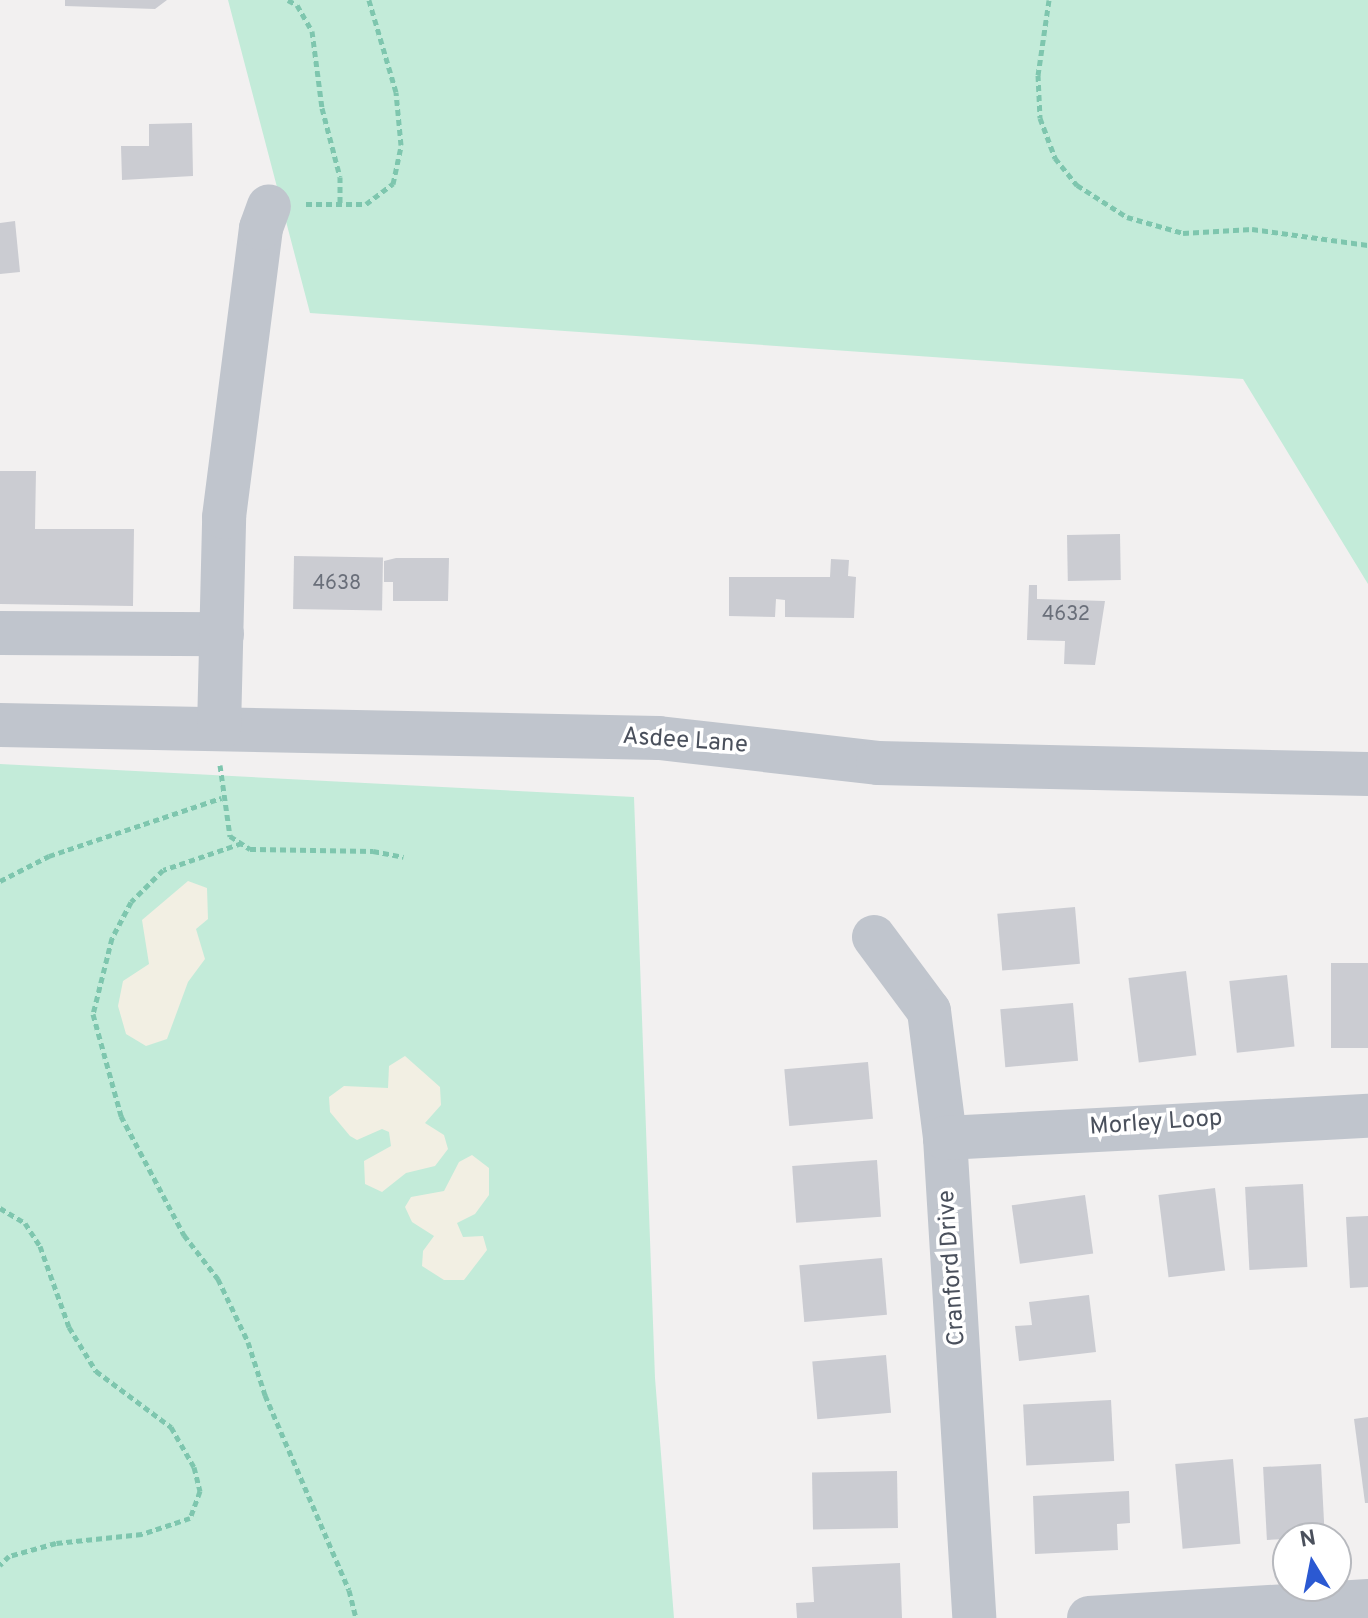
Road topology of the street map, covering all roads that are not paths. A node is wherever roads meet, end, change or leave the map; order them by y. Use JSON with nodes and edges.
{"nodes":[{"id":1,"x":269,"y":206,"type":"road end"},
{"id":2,"x":0,"y":633,"type":"edge"},
{"id":3,"x":222,"y":634,"type":"junction"},
{"id":4,"x":0,"y":725,"type":"edge"},
{"id":5,"x":219,"y":729,"type":"junction"},
{"id":6,"x":1368,"y":774,"type":"edge"},
{"id":7,"x":874,"y":937,"type":"dead end"},
{"id":8,"x":1368,"y":1116,"type":"edge"},
{"id":9,"x":945,"y":1138,"type":"junction"},
{"id":10,"x":1368,"y":1601,"type":"edge"},
{"id":11,"x":974,"y":1618,"type":"edge"},
{"id":12,"x":1089,"y":1618,"type":"edge"}],
"edges":[{"from":1,"to":3,"type":"street"},
{"from":2,"to":3,"type":"street"},
{"from":3,"to":5,"type":"street"},
{"from":4,"to":5,"type":"street","name":"Asdee Lane"},
{"from":5,"to":6,"type":"street","name":"Asdee Lane"},
{"from":7,"to":9,"type":"street","name":"Cranford Drive"},
{"from":8,"to":9,"type":"street","name":"Morley Loop"},
{"from":9,"to":11,"type":"street","name":"Cranford Drive"},
{"from":10,"to":12,"type":"street"}]}
